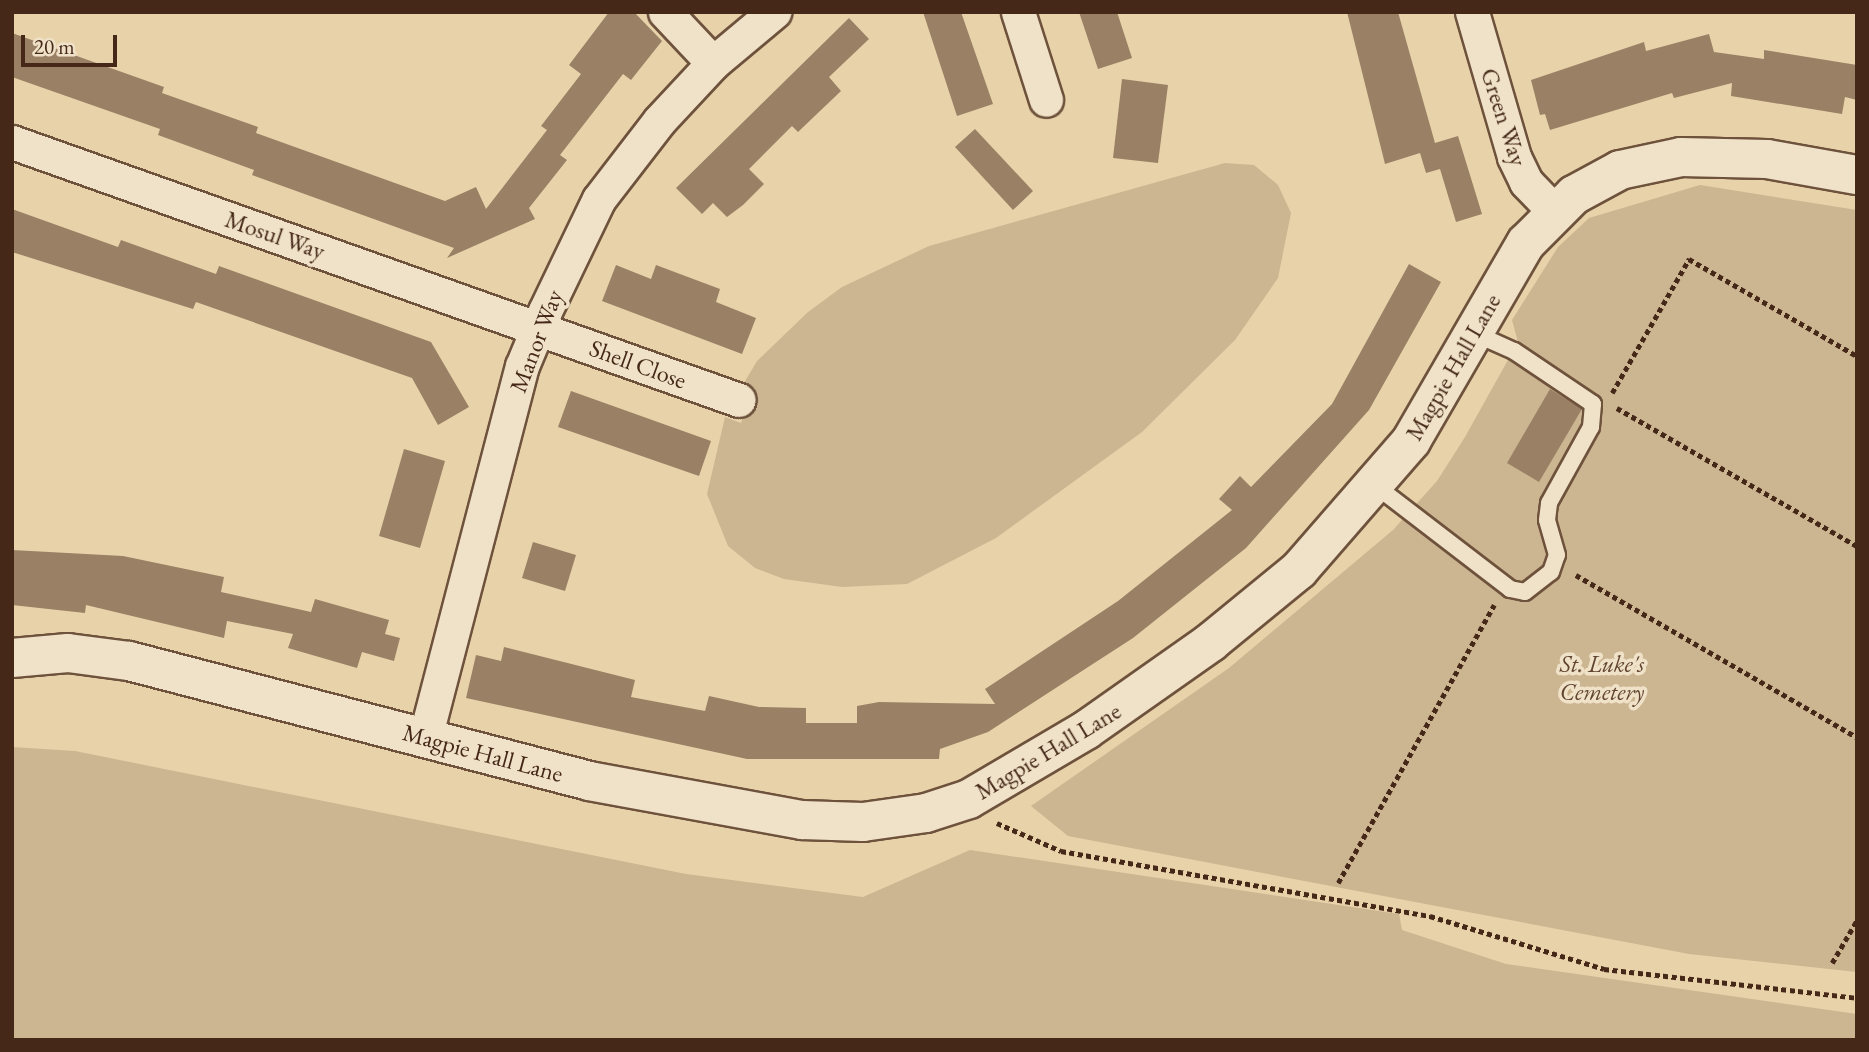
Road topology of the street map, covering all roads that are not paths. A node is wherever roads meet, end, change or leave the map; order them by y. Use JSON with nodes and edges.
{"nodes":[{"id":1,"x":665,"y":12,"type":"edge"},
{"id":2,"x":774,"y":12,"type":"edge"},
{"id":3,"x":1018,"y":12,"type":"edge"},
{"id":4,"x":1472,"y":12,"type":"edge"},
{"id":5,"x":713,"y":63,"type":"junction"},
{"id":6,"x":1046,"y":100,"type":"dead end"},
{"id":7,"x":12,"y":142,"type":"edge"},
{"id":8,"x":1857,"y":174,"type":"edge"},
{"id":9,"x":1554,"y":211,"type":"junction"},
{"id":10,"x":537,"y":328,"type":"junction"},
{"id":11,"x":1476,"y":334,"type":"junction"},
{"id":12,"x":739,"y":400,"type":"dead end"},
{"id":13,"x":1376,"y":486,"type":"junction"},
{"id":14,"x":12,"y":658,"type":"edge"},
{"id":15,"x":425,"y":738,"type":"junction"}],
"edges":[{"from":1,"to":5,"type":"street"},
{"from":2,"to":5,"type":"street","name":"Manor Way"},
{"from":3,"to":6,"type":"street"},
{"from":4,"to":9,"type":"street","name":"Green Way"},
{"from":5,"to":10,"type":"street","name":"Manor Way"},
{"from":7,"to":10,"type":"street","name":"Mosul Way"},
{"from":8,"to":9,"type":"street","name":"Magpie Hall Lane"},
{"from":9,"to":11,"type":"street","name":"Magpie Hall Lane"},
{"from":10,"to":12,"type":"street","name":"Shell Close"},
{"from":10,"to":15,"type":"street","name":"Manor Way"},
{"from":11,"to":13,"type":"street","name":"Magpie Hall Lane"},
{"from":11,"to":13,"type":"lane"},
{"from":13,"to":15,"type":"street","name":"Magpie Hall Lane"},
{"from":14,"to":15,"type":"street","name":"Magpie Hall Lane"}]}
